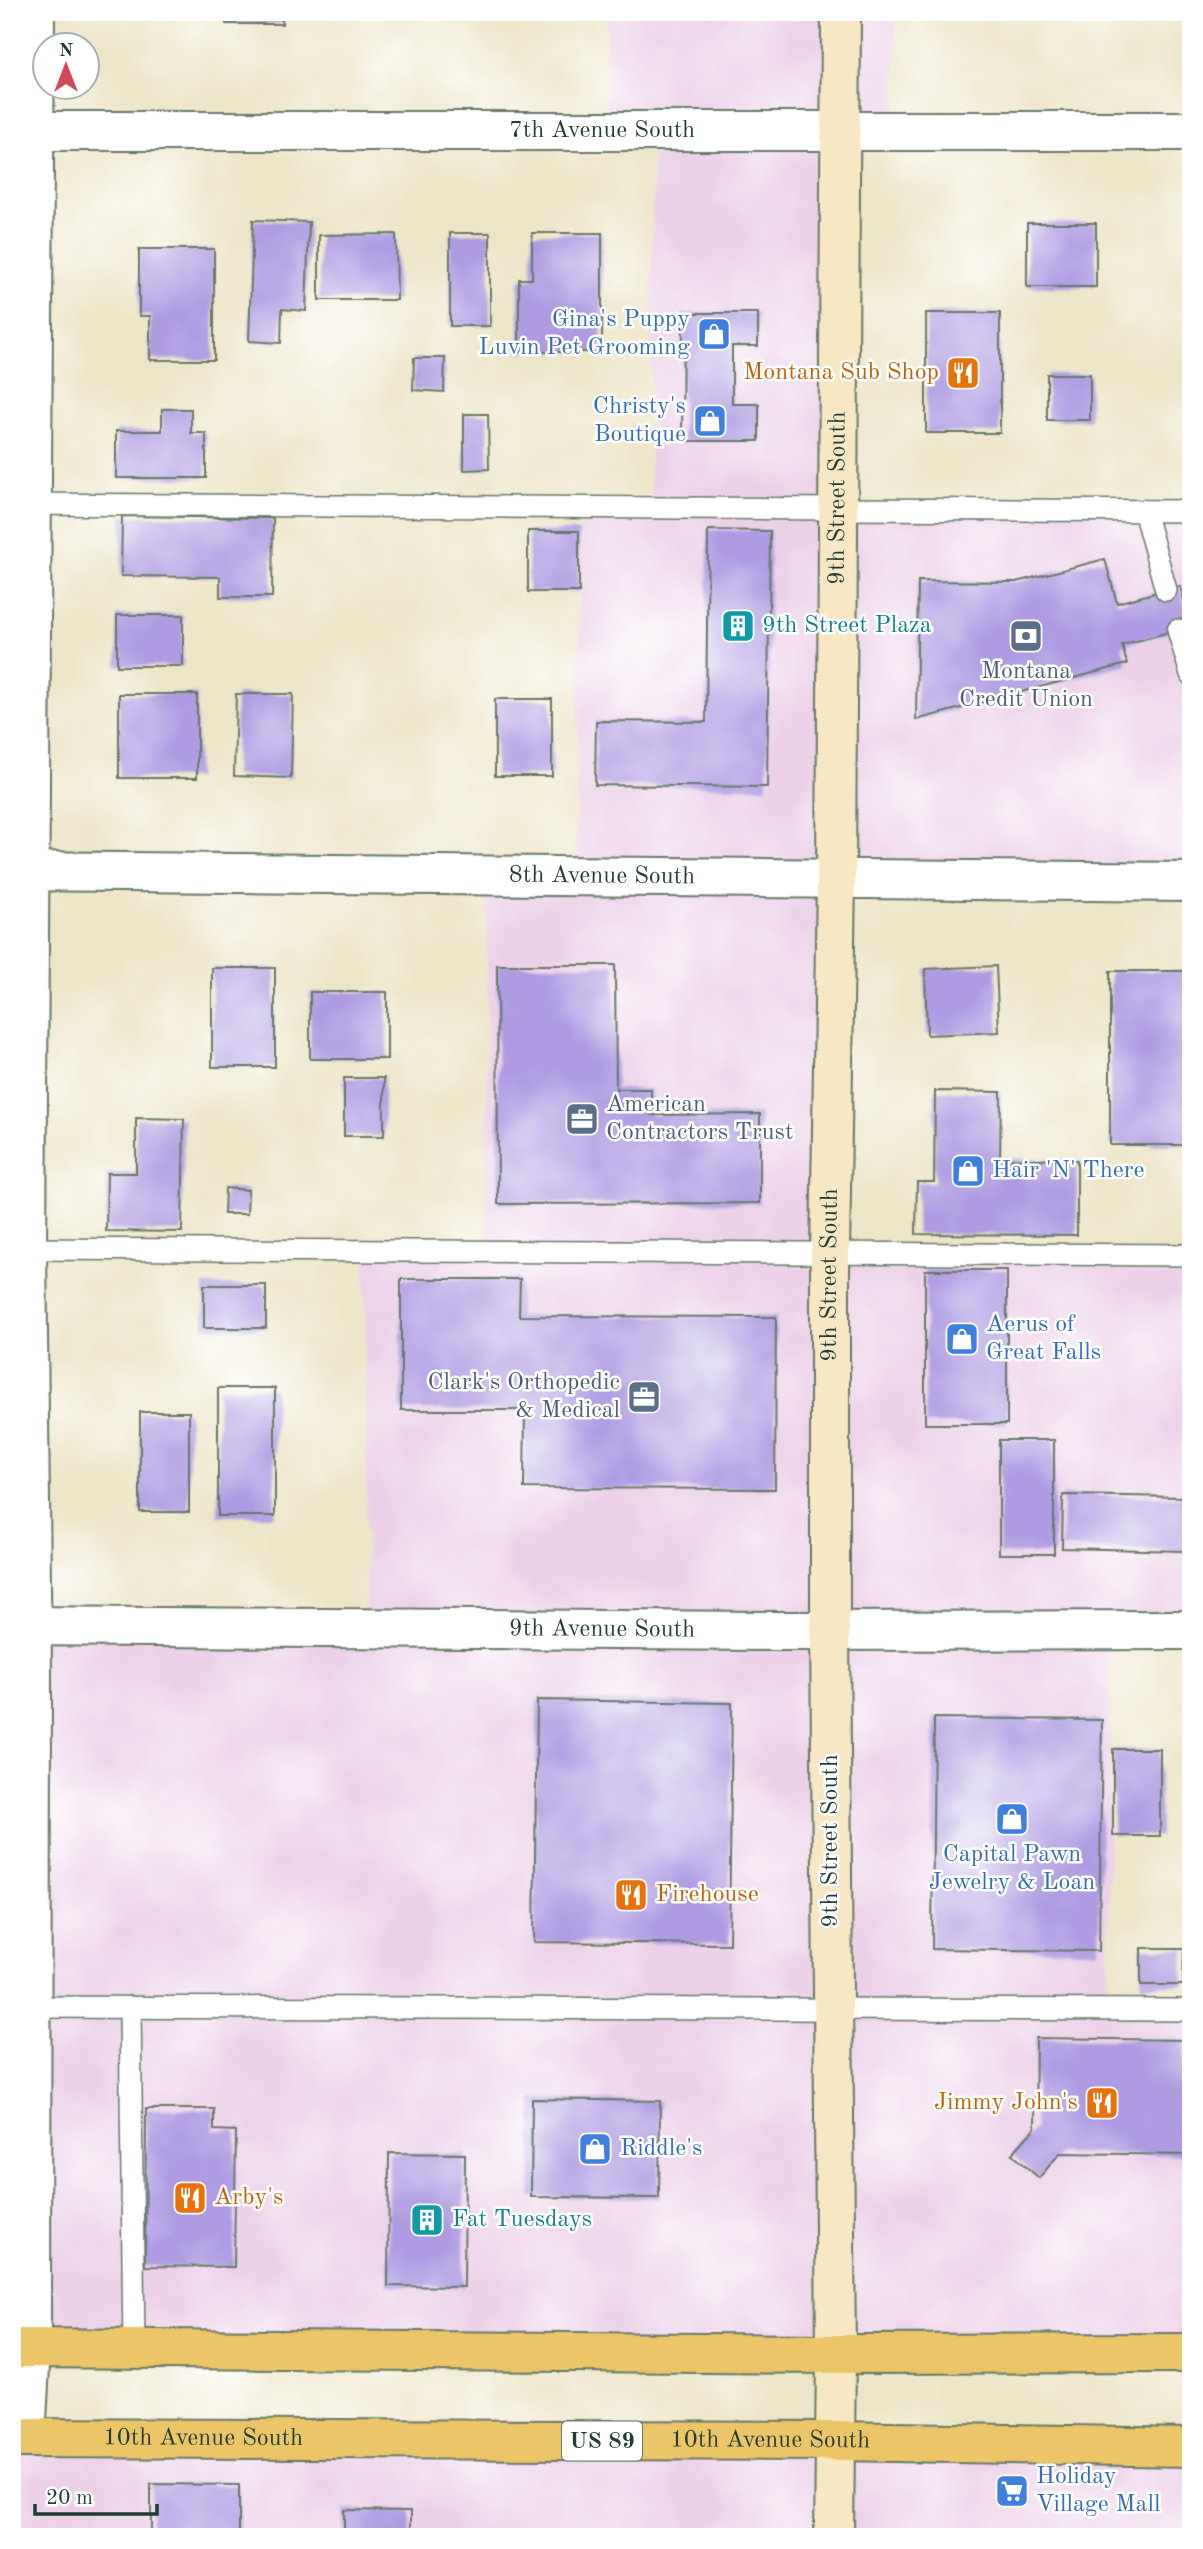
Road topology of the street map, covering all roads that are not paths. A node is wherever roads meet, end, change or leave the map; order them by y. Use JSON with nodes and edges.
{"nodes":[{"id":1,"x":35,"y":12,"type":"edge"},
{"id":2,"x":841,"y":12,"type":"edge"},
{"id":3,"x":841,"y":130,"type":"junction"},
{"id":4,"x":24,"y":131,"type":"edge"},
{"id":5,"x":1191,"y":131,"type":"edge"},
{"id":6,"x":23,"y":504,"type":"edge"},
{"id":7,"x":839,"y":509,"type":"junction"},
{"id":8,"x":1144,"y":511,"type":"junction"},
{"id":9,"x":1191,"y":511,"type":"edge"},
{"id":10,"x":1166,"y":590,"type":"dead end"},
{"id":11,"x":1178,"y":630,"type":"dead end"},
{"id":12,"x":1191,"y":674,"type":"edge"},
{"id":13,"x":22,"y":871,"type":"edge"},
{"id":14,"x":836,"y":880,"type":"junction"},
{"id":15,"x":1191,"y":882,"type":"edge"},
{"id":16,"x":20,"y":1249,"type":"edge"},
{"id":17,"x":830,"y":1253,"type":"junction"},
{"id":18,"x":1191,"y":1255,"type":"edge"},
{"id":19,"x":22,"y":1626,"type":"edge"},
{"id":20,"x":1191,"y":1630,"type":"edge"},
{"id":21,"x":830,"y":1631,"type":"junction"},
{"id":22,"x":22,"y":2007,"type":"edge"},
{"id":23,"x":130,"y":2007,"type":"junction"},
{"id":24,"x":832,"y":2008,"type":"junction"},
{"id":25,"x":1191,"y":2010,"type":"edge"},
{"id":26,"x":22,"y":2348,"type":"edge"},
{"id":27,"x":134,"y":2348,"type":"junction"},
{"id":28,"x":1191,"y":2353,"type":"edge"},
{"id":29,"x":836,"y":2354,"type":"junction"},
{"id":30,"x":19,"y":2438,"type":"edge"},
{"id":31,"x":834,"y":2441,"type":"junction"},
{"id":32,"x":1191,"y":2446,"type":"edge"},
{"id":33,"x":834,"y":2537,"type":"edge"}],
"edges":[{"from":1,"to":4,"type":"street"},
{"from":2,"to":3,"type":"main road","name":"9th Street South"},
{"from":3,"to":4,"type":"street","name":"7th Avenue South"},
{"from":3,"to":5,"type":"street","name":"7th Avenue South"},
{"from":3,"to":7,"type":"main road","name":"9th Street South"},
{"from":4,"to":6,"type":"street"},
{"from":6,"to":7,"type":"lane"},
{"from":6,"to":13,"type":"street"},
{"from":7,"to":8,"type":"lane"},
{"from":7,"to":14,"type":"main road","name":"9th Street South"},
{"from":8,"to":9,"type":"lane"},
{"from":8,"to":10,"type":"lane"},
{"from":11,"to":12,"type":"lane"},
{"from":13,"to":14,"type":"street","name":"8th Avenue South"},
{"from":13,"to":16,"type":"street"},
{"from":14,"to":15,"type":"street","name":"8th Avenue South"},
{"from":14,"to":17,"type":"main road","name":"9th Street South"},
{"from":16,"to":17,"type":"lane"},
{"from":16,"to":19,"type":"street"},
{"from":17,"to":18,"type":"lane"},
{"from":17,"to":21,"type":"main road","name":"9th Street South"},
{"from":19,"to":21,"type":"street","name":"9th Avenue South"},
{"from":19,"to":22,"type":"street"},
{"from":20,"to":21,"type":"street","name":"9th Avenue South"},
{"from":21,"to":24,"type":"main road","name":"9th Street South"},
{"from":22,"to":23,"type":"lane"},
{"from":22,"to":26,"type":"street"},
{"from":23,"to":24,"type":"lane"},
{"from":23,"to":27,"type":"lane"},
{"from":24,"to":25,"type":"lane"},
{"from":24,"to":29,"type":"main road","name":"9th Street South"},
{"from":26,"to":27,"type":"highway"},
{"from":26,"to":30,"type":"street"},
{"from":27,"to":29,"type":"highway"},
{"from":28,"to":29,"type":"highway"},
{"from":29,"to":31,"type":"main road","name":"9th Street South"},
{"from":30,"to":31,"type":"highway","name":"10th Avenue South","number":"US 89"},
{"from":31,"to":32,"type":"highway","name":"10th Avenue South","number":"US 89"},
{"from":31,"to":33,"type":"main road","name":"9th Street South"}]}
